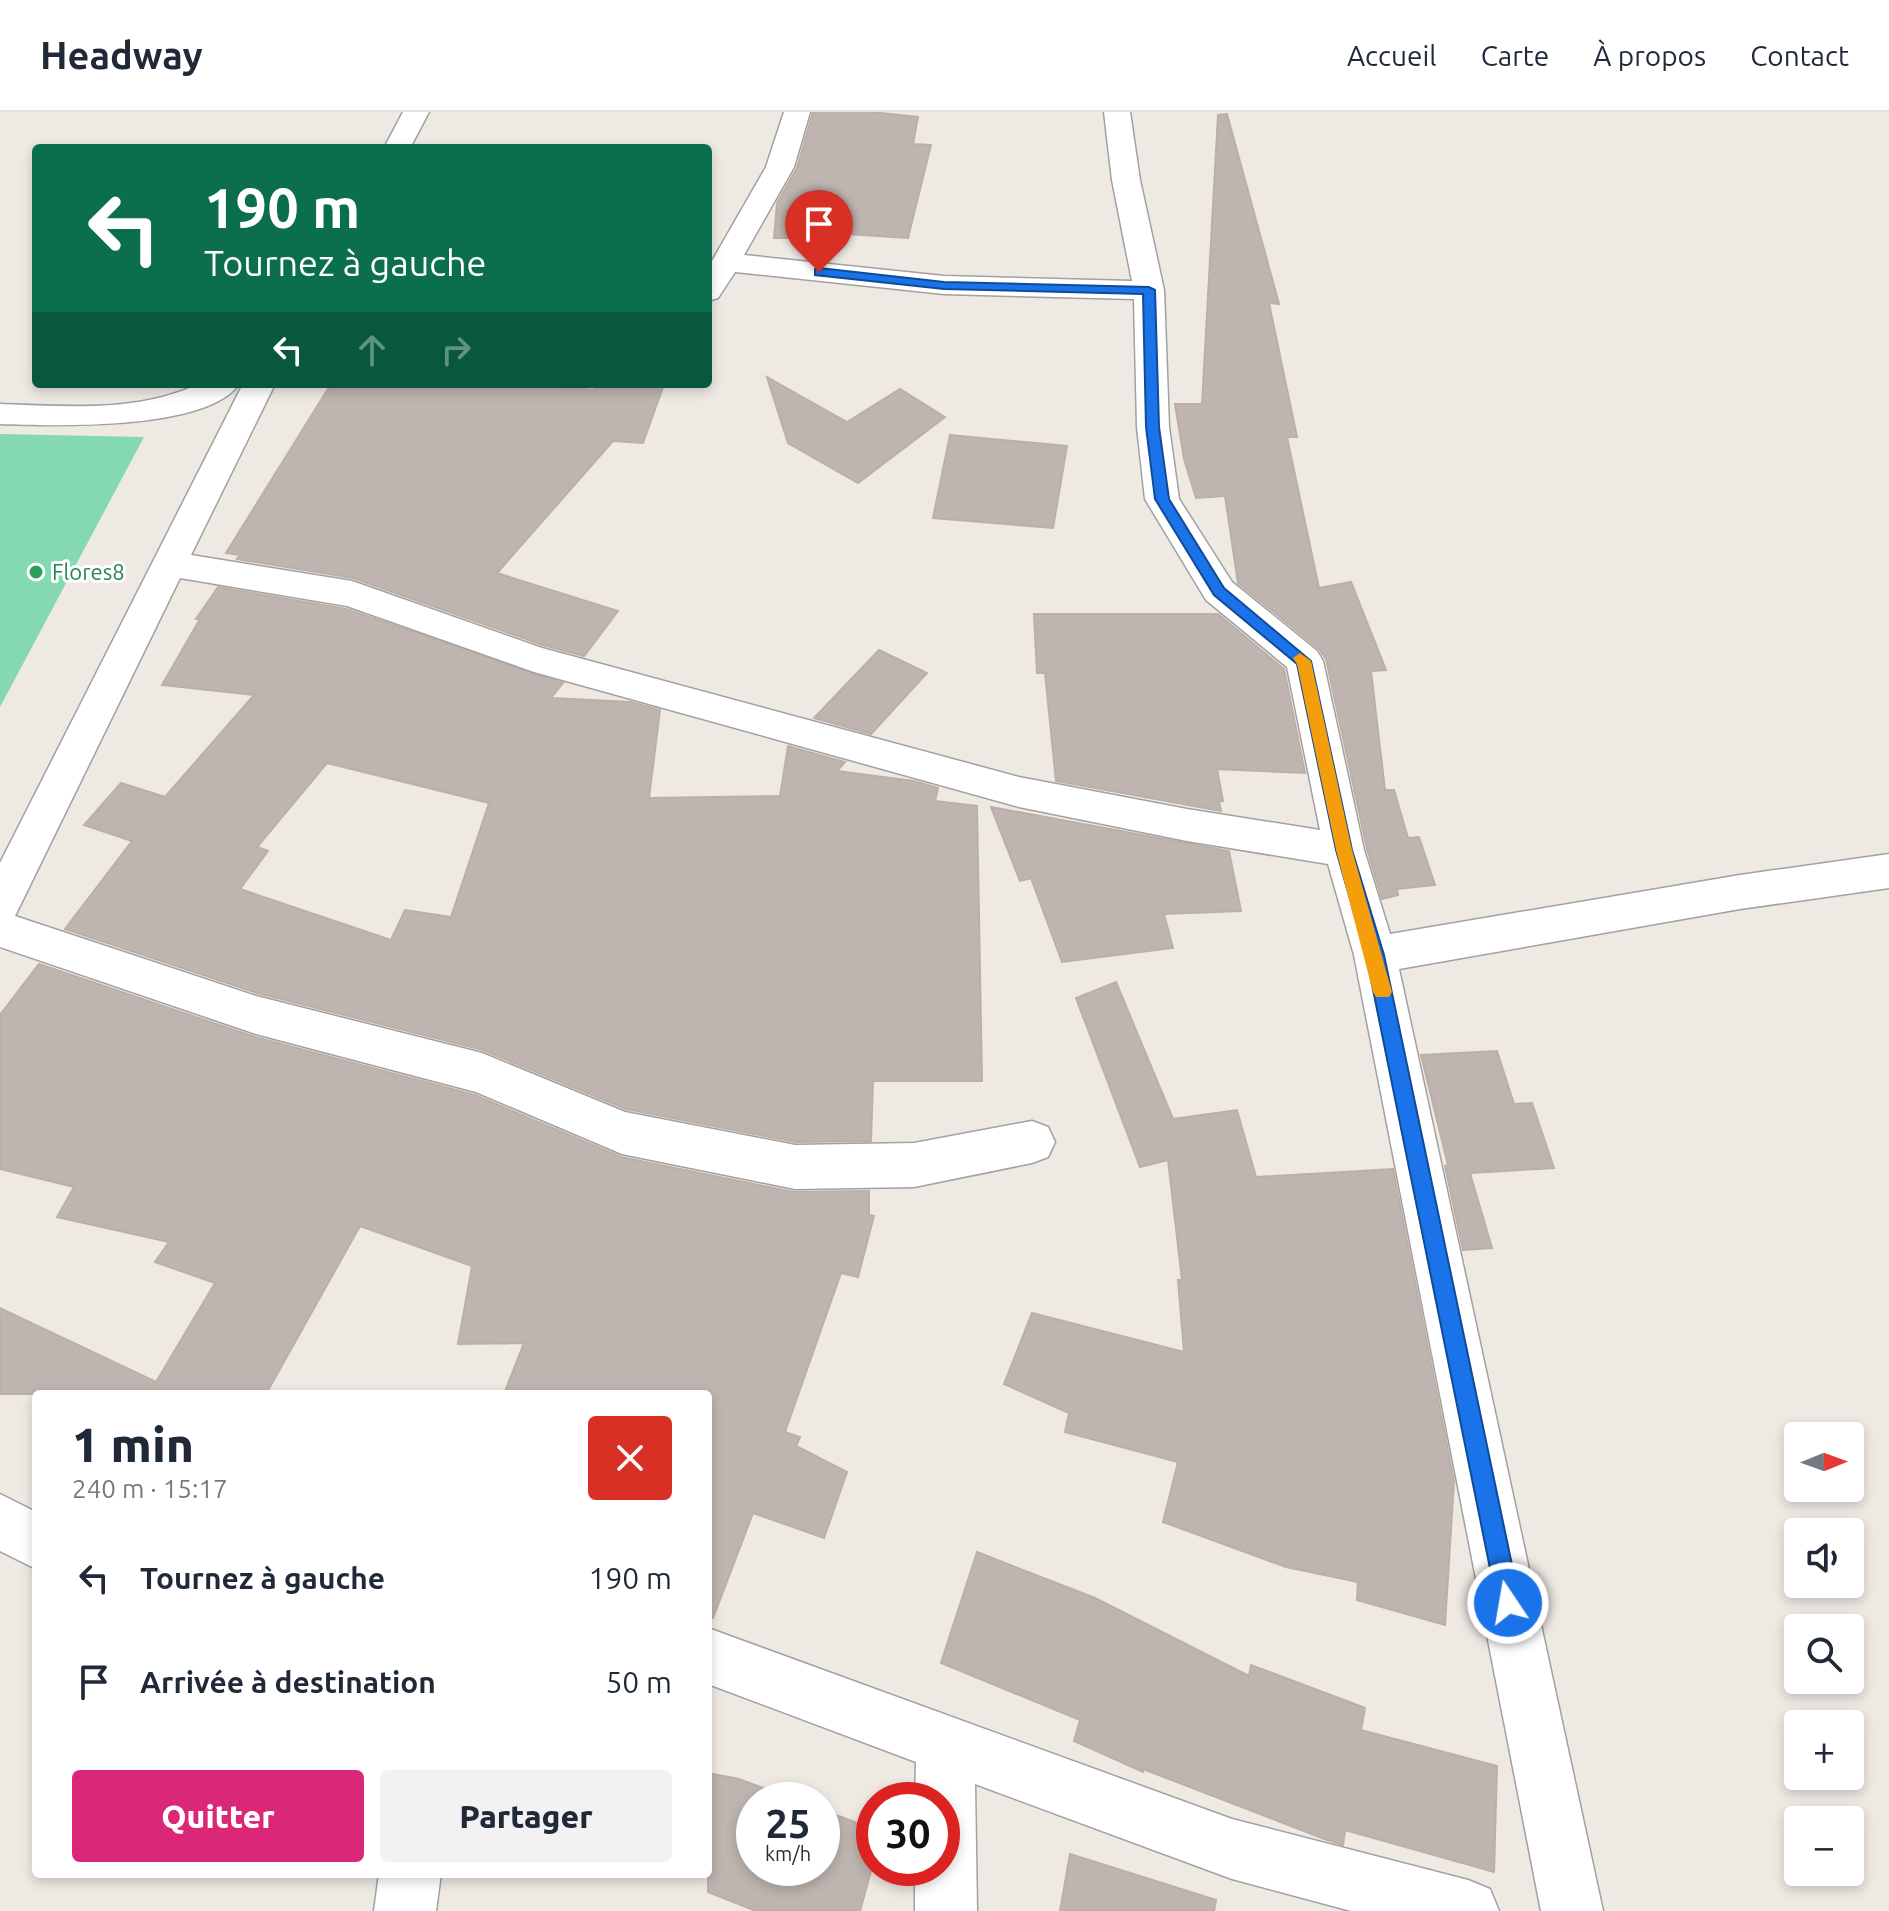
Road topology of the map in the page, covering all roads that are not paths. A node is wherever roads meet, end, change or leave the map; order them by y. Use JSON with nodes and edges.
{"nodes":[{"id":1,"x":416,"y":112,"type":"edge"},
{"id":2,"x":797,"y":112,"type":"edge"},
{"id":3,"x":1117,"y":112,"type":"edge"},
{"id":4,"x":399,"y":144,"type":"edge"},
{"id":5,"x":726,"y":262,"type":"junction"},
{"id":6,"x":712,"y":285,"type":"edge"},
{"id":7,"x":1149,"y":290,"type":"junction"},
{"id":8,"x":216,"y":388,"type":"edge"},
{"id":9,"x":257,"y":388,"type":"edge"},
{"id":10,"x":0,"y":414,"type":"edge"},
{"id":11,"x":169,"y":564,"type":"junction"},
{"id":12,"x":1344,"y":850,"type":"junction"},
{"id":13,"x":1889,"y":871,"type":"edge"},
{"id":14,"x":0,"y":904,"type":"edge"},
{"id":15,"x":0,"y":929,"type":"edge"},
{"id":16,"x":1375,"y":955,"type":"junction"},
{"id":17,"x":1032,"y":1142,"type":"dead end"},
{"id":18,"x":0,"y":1521,"type":"edge"},
{"id":19,"x":32,"y":1540,"type":"edge"},
{"id":20,"x":712,"y":1658,"type":"edge"},
{"id":21,"x":945,"y":1745,"type":"junction"},
{"id":22,"x":409,"y":1878,"type":"edge"},
{"id":23,"x":405,"y":1911,"type":"edge"},
{"id":24,"x":946,"y":1911,"type":"edge"},
{"id":25,"x":1468,"y":1911,"type":"edge"},
{"id":26,"x":1572,"y":1911,"type":"edge"}],
"edges":[{"from":1,"to":4,"type":"street"},
{"from":2,"to":5,"type":"street"},
{"from":3,"to":7,"type":"street"},
{"from":5,"to":6,"type":"street"},
{"from":5,"to":7,"type":"street"},
{"from":7,"to":12,"type":"street"},
{"from":8,"to":10,"type":"street"},
{"from":9,"to":11,"type":"street"},
{"from":11,"to":12,"type":"street"},
{"from":11,"to":14,"type":"street"},
{"from":12,"to":16,"type":"street"},
{"from":13,"to":16,"type":"street"},
{"from":15,"to":17,"type":"street"},
{"from":16,"to":26,"type":"street"},
{"from":18,"to":19,"type":"street"},
{"from":20,"to":21,"type":"street"},
{"from":21,"to":24,"type":"street"},
{"from":21,"to":25,"type":"street"},
{"from":22,"to":23,"type":"street"}]}
